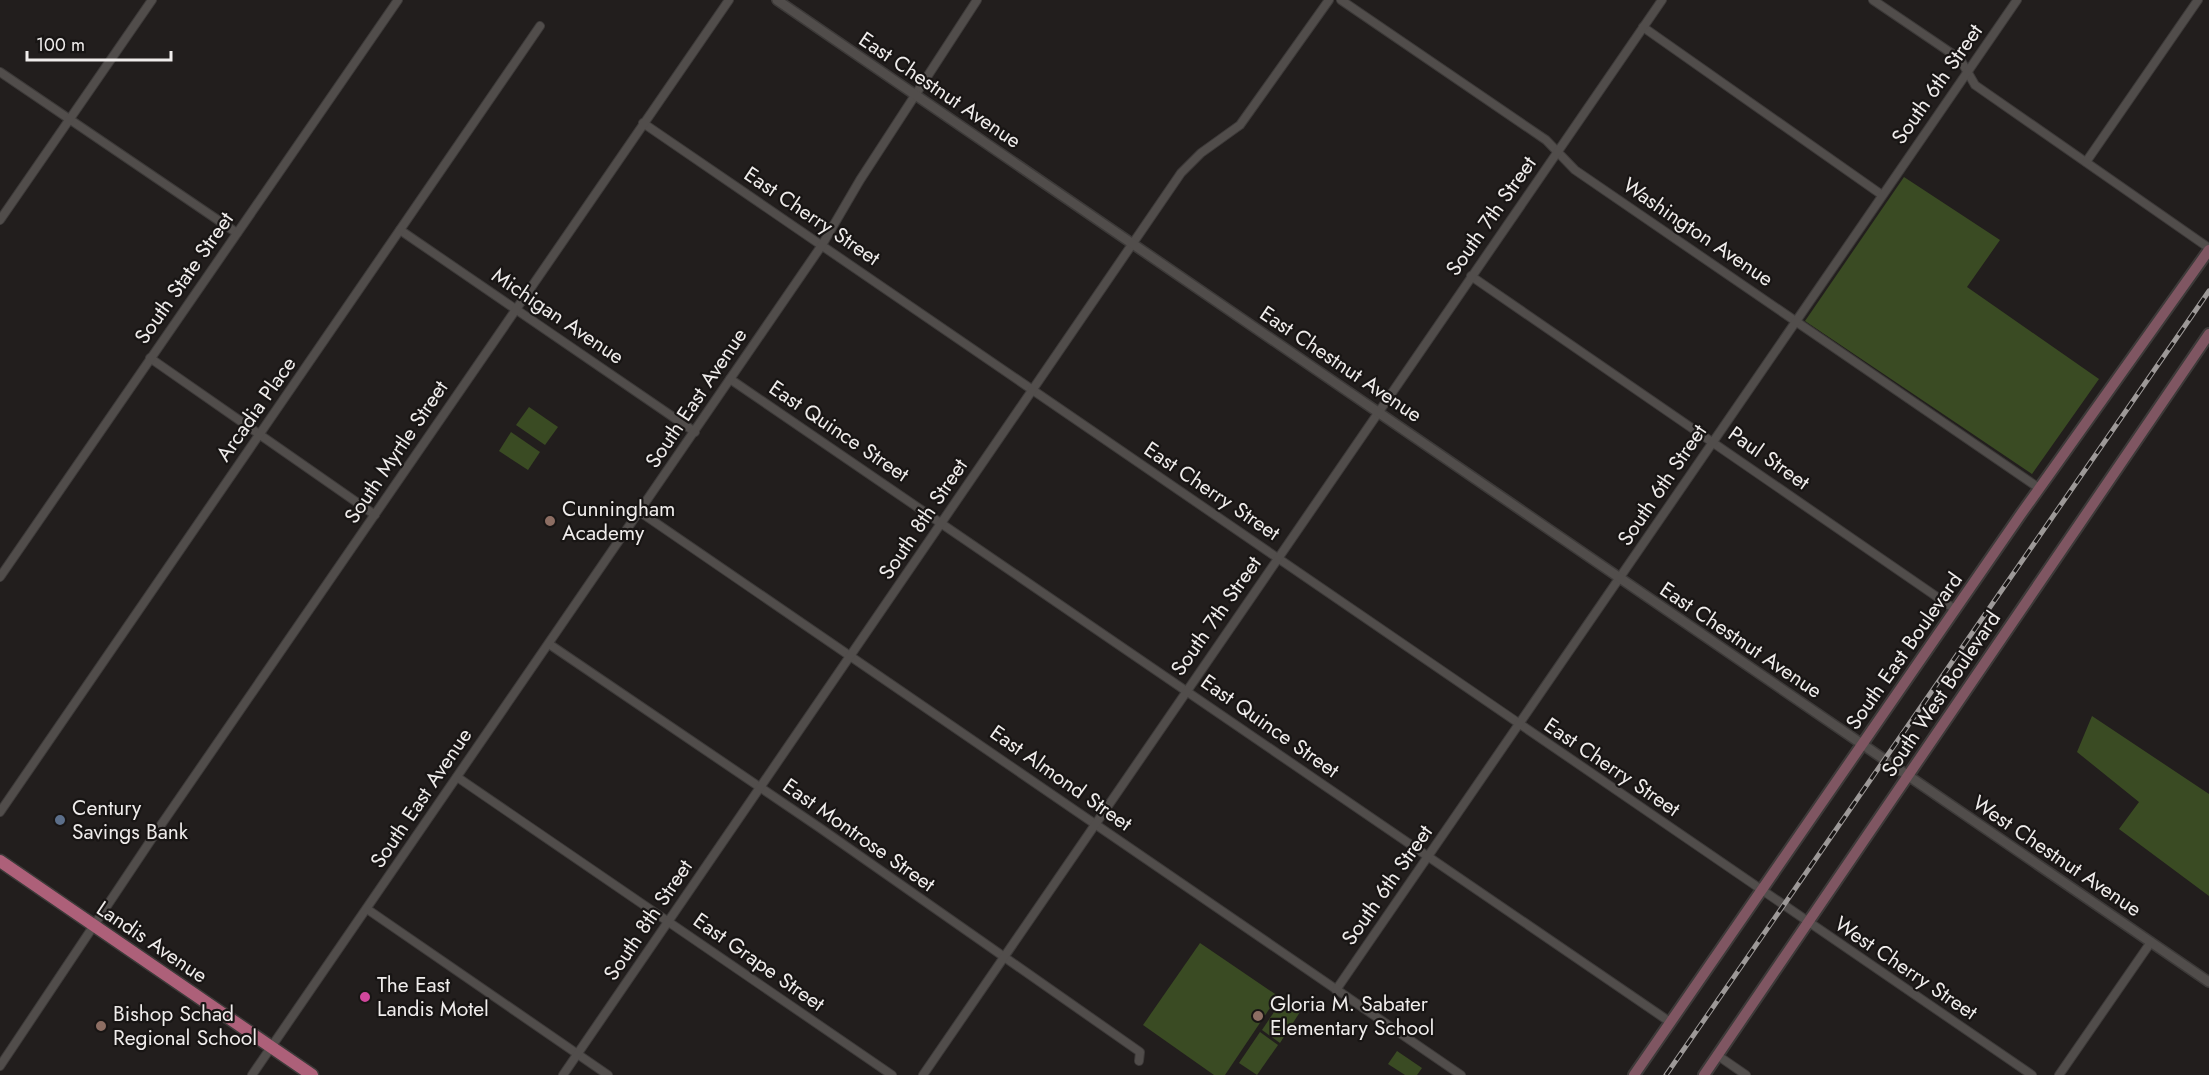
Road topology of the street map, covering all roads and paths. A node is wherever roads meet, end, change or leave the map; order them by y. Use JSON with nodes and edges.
{"nodes":[{"id":1,"x":152,"y":0,"type":"edge"},
{"id":2,"x":398,"y":0,"type":"edge"},
{"id":3,"x":729,"y":0,"type":"edge"},
{"id":4,"x":777,"y":0,"type":"edge"},
{"id":5,"x":977,"y":0,"type":"edge"},
{"id":6,"x":1329,"y":0,"type":"edge"},
{"id":7,"x":1341,"y":0,"type":"edge"},
{"id":8,"x":1662,"y":0,"type":"edge"},
{"id":9,"x":1874,"y":0,"type":"edge"},
{"id":10,"x":2017,"y":0,"type":"edge"},
{"id":11,"x":2198,"y":0,"type":"edge"},
{"id":12,"x":540,"y":26,"type":"dead end"},
{"id":13,"x":1643,"y":27,"type":"junction"},
{"id":14,"x":0,"y":72,"type":"edge"},
{"id":15,"x":1967,"y":73,"type":"junction"},
{"id":16,"x":916,"y":95,"type":"junction"},
{"id":17,"x":69,"y":119,"type":"junction"},
{"id":18,"x":644,"y":123,"type":"junction"},
{"id":19,"x":1556,"y":153,"type":"junction"},
{"id":20,"x":2086,"y":162,"type":"junction"},
{"id":21,"x":1882,"y":195,"type":"junction"},
{"id":22,"x":0,"y":220,"type":"edge"},
{"id":23,"x":400,"y":230,"type":"junction"},
{"id":24,"x":237,"y":233,"type":"junction"},
{"id":25,"x":1134,"y":244,"type":"junction"},
{"id":26,"x":822,"y":245,"type":"junction"},
{"id":27,"x":2209,"y":249,"type":"edge"},
{"id":28,"x":1471,"y":276,"type":"junction"},
{"id":29,"x":516,"y":309,"type":"junction"},
{"id":30,"x":1797,"y":321,"type":"junction"},
{"id":31,"x":2209,"y":334,"type":"edge"},
{"id":32,"x":150,"y":358,"type":"junction"},
{"id":33,"x":730,"y":379,"type":"junction"},
{"id":34,"x":1033,"y":390,"type":"junction"},
{"id":35,"x":1379,"y":412,"type":"junction"},
{"id":36,"x":695,"y":432,"type":"junction"},
{"id":37,"x":260,"y":435,"type":"junction"},
{"id":38,"x":1713,"y":442,"type":"junction"},
{"id":39,"x":2040,"y":488,"type":"junction"},
{"id":40,"x":640,"y":512,"type":"junction"},
{"id":41,"x":375,"y":515,"type":"junction"},
{"id":42,"x":942,"y":523,"type":"junction"},
{"id":43,"x":1278,"y":558,"type":"junction"},
{"id":44,"x":0,"y":577,"type":"edge"},
{"id":45,"x":1621,"y":579,"type":"junction"},
{"id":46,"x":1956,"y":610,"type":"junction"},
{"id":47,"x":549,"y":644,"type":"junction"},
{"id":48,"x":851,"y":656,"type":"junction"},
{"id":49,"x":1186,"y":690,"type":"junction"},
{"id":50,"x":1519,"y":725,"type":"junction"},
{"id":51,"x":1863,"y":745,"type":"junction"},
{"id":52,"x":1884,"y":760,"type":"joint"},
{"id":53,"x":1908,"y":776,"type":"junction"},
{"id":54,"x":457,"y":777,"type":"junction"},
{"id":55,"x":760,"y":789,"type":"junction"},
{"id":56,"x":0,"y":812,"type":"edge"},
{"id":57,"x":1095,"y":823,"type":"junction"},
{"id":58,"x":1428,"y":857,"type":"junction"},
{"id":59,"x":0,"y":861,"type":"edge"},
{"id":60,"x":1760,"y":890,"type":"junction"},
{"id":61,"x":367,"y":909,"type":"junction"},
{"id":62,"x":668,"y":921,"type":"junction"},
{"id":63,"x":1808,"y":923,"type":"junction"},
{"id":64,"x":94,"y":925,"type":"junction"},
{"id":65,"x":2151,"y":942,"type":"junction"},
{"id":66,"x":1003,"y":957,"type":"junction"},
{"id":67,"x":2209,"y":982,"type":"edge"},
{"id":68,"x":1336,"y":990,"type":"junction"},
{"id":69,"x":1670,"y":1022,"type":"junction"},
{"id":70,"x":271,"y":1047,"type":"junction"},
{"id":71,"x":578,"y":1054,"type":"junction"},
{"id":72,"x":1717,"y":1055,"type":"junction"},
{"id":73,"x":1139,"y":1061,"type":"dead end"},
{"id":74,"x":0,"y":1066,"type":"edge"},
{"id":75,"x":252,"y":1075,"type":"edge"},
{"id":76,"x":312,"y":1075,"type":"edge"},
{"id":77,"x":564,"y":1075,"type":"edge"},
{"id":78,"x":608,"y":1075,"type":"edge"},
{"id":79,"x":892,"y":1075,"type":"edge"},
{"id":80,"x":923,"y":1075,"type":"edge"},
{"id":81,"x":1461,"y":1075,"type":"edge"},
{"id":82,"x":1634,"y":1075,"type":"edge"},
{"id":83,"x":1704,"y":1075,"type":"edge"},
{"id":84,"x":1746,"y":1075,"type":"edge"},
{"id":85,"x":2032,"y":1075,"type":"edge"},
{"id":86,"x":2059,"y":1075,"type":"edge"}],
"edges":[{"from":1,"to":17,"type":"street"},
{"from":2,"to":24,"type":"street","name":"South State Street"},
{"from":3,"to":18,"type":"street","name":"South Myrtle Street"},
{"from":4,"to":16,"type":"street","name":"East Chestnut Avenue"},
{"from":5,"to":16,"type":"street","name":"South East Avenue"},
{"from":6,"to":25,"type":"street","name":"South 8th Street"},
{"from":7,"to":19,"type":"street","name":"Washington Avenue"},
{"from":8,"to":13,"type":"street","name":"South 7th Street"},
{"from":9,"to":15,"type":"street"},
{"from":10,"to":15,"type":"street","name":"South 6th Street"},
{"from":11,"to":20,"type":"street"},
{"from":12,"to":23,"type":"street","name":"Arcadia Place"},
{"from":13,"to":19,"type":"street","name":"South 7th Street"},
{"from":13,"to":21,"type":"street"},
{"from":14,"to":17,"type":"street"},
{"from":15,"to":20,"type":"street"},
{"from":15,"to":21,"type":"street","name":"South 6th Street"},
{"from":16,"to":25,"type":"street","name":"East Chestnut Avenue"},
{"from":16,"to":26,"type":"street","name":"South East Avenue"},
{"from":17,"to":22,"type":"street"},
{"from":17,"to":24,"type":"street"},
{"from":18,"to":26,"type":"street","name":"East Cherry Street"},
{"from":18,"to":29,"type":"street","name":"South Myrtle Street"},
{"from":19,"to":28,"type":"street","name":"South 7th Street"},
{"from":19,"to":30,"type":"street","name":"Washington Avenue"},
{"from":20,"to":27,"type":"street"},
{"from":21,"to":30,"type":"street","name":"South 6th Street"},
{"from":23,"to":29,"type":"street","name":"Michigan Avenue"},
{"from":23,"to":37,"type":"street","name":"Arcadia Place"},
{"from":24,"to":32,"type":"street","name":"South State Street"},
{"from":25,"to":34,"type":"street","name":"South 8th Street"},
{"from":25,"to":35,"type":"street","name":"East Chestnut Avenue"},
{"from":26,"to":33,"type":"street","name":"South East Avenue"},
{"from":26,"to":34,"type":"street","name":"East Cherry Street"},
{"from":27,"to":39,"type":"main road","name":"South East Boulevard"},
{"from":28,"to":35,"type":"street","name":"South 7th Street"},
{"from":28,"to":38,"type":"street","name":"Paul Street"},
{"from":29,"to":36,"type":"street","name":"Michigan Avenue"},
{"from":29,"to":41,"type":"street","name":"South Myrtle Street"},
{"from":30,"to":38,"type":"street","name":"South 6th Street"},
{"from":30,"to":39,"type":"street","name":"Washington Avenue"},
{"from":31,"to":53,"type":"main road","name":"South West Boulevard"},
{"from":32,"to":37,"type":"street"},
{"from":32,"to":44,"type":"street","name":"South State Street"},
{"from":33,"to":36,"type":"street","name":"South East Avenue"},
{"from":33,"to":42,"type":"street","name":"East Quince Street"},
{"from":34,"to":42,"type":"street","name":"South 8th Street"},
{"from":34,"to":43,"type":"street","name":"East Cherry Street"},
{"from":35,"to":43,"type":"street","name":"South 7th Street"},
{"from":35,"to":45,"type":"street","name":"East Chestnut Avenue"},
{"from":36,"to":40,"type":"street","name":"South East Avenue"},
{"from":37,"to":41,"type":"street"},
{"from":37,"to":56,"type":"street","name":"Arcadia Place"},
{"from":38,"to":45,"type":"street","name":"South 6th Street"},
{"from":38,"to":46,"type":"street","name":"Paul Street"},
{"from":39,"to":46,"type":"main road","name":"South East Boulevard"},
{"from":40,"to":47,"type":"street","name":"South East Avenue"},
{"from":40,"to":48,"type":"street","name":"East Almond Street"},
{"from":41,"to":64,"type":"street","name":"South Myrtle Street"},
{"from":42,"to":48,"type":"street","name":"South 8th Street"},
{"from":42,"to":49,"type":"street","name":"East Quince Street"},
{"from":43,"to":49,"type":"street","name":"South 7th Street"},
{"from":43,"to":50,"type":"street","name":"East Cherry Street"},
{"from":45,"to":50,"type":"street","name":"South 6th Street"},
{"from":45,"to":51,"type":"street","name":"East Chestnut Avenue"},
{"from":46,"to":51,"type":"main road","name":"South East Boulevard"},
{"from":47,"to":54,"type":"street","name":"South East Avenue"},
{"from":47,"to":55,"type":"street","name":"East Montrose Street"},
{"from":48,"to":55,"type":"street","name":"South 8th Street"},
{"from":48,"to":57,"type":"street","name":"East Almond Street"},
{"from":49,"to":57,"type":"street","name":"South 7th Street"},
{"from":49,"to":58,"type":"street","name":"East Quince Street"},
{"from":50,"to":58,"type":"street","name":"South 6th Street"},
{"from":50,"to":60,"type":"street","name":"East Cherry Street"},
{"from":51,"to":52,"type":"street","name":"East Chestnut Avenue"},
{"from":51,"to":60,"type":"main road","name":"South East Boulevard"},
{"from":52,"to":53,"type":"street","name":"West Chestnut Avenue"},
{"from":53,"to":63,"type":"main road","name":"South West Boulevard"},
{"from":53,"to":65,"type":"street","name":"West Chestnut Avenue"},
{"from":54,"to":61,"type":"street","name":"South East Avenue"},
{"from":54,"to":62,"type":"street","name":"East Grape Street"},
{"from":55,"to":62,"type":"street","name":"South 8th Street"},
{"from":55,"to":66,"type":"street","name":"East Montrose Street"},
{"from":57,"to":66,"type":"street","name":"South 7th Street"},
{"from":57,"to":68,"type":"street","name":"East Almond Street"},
{"from":58,"to":68,"type":"street","name":"South 6th Street"},
{"from":58,"to":69,"type":"street","name":"East Quince Street"},
{"from":59,"to":64,"type":"main road","name":"Landis Avenue"},
{"from":60,"to":63,"type":"street","name":"West Cherry Street"},
{"from":60,"to":69,"type":"main road","name":"South East Boulevard"},
{"from":61,"to":70,"type":"street","name":"South East Avenue"},
{"from":61,"to":71,"type":"street"},
{"from":62,"to":71,"type":"street","name":"South 8th Street"},
{"from":62,"to":79,"type":"street","name":"East Grape Street"},
{"from":63,"to":72,"type":"main road","name":"South West Boulevard"},
{"from":63,"to":85,"type":"street","name":"West Cherry Street"},
{"from":64,"to":70,"type":"main road","name":"Landis Avenue"},
{"from":64,"to":74,"type":"street","name":"South Myrtle Street"},
{"from":65,"to":67,"type":"street","name":"West Chestnut Avenue"},
{"from":65,"to":86,"type":"street"},
{"from":66,"to":73,"type":"street","name":"East Montrose Street"},
{"from":66,"to":80,"type":"street","name":"South 7th Street"},
{"from":68,"to":81,"type":"street","name":"East Almond Street"},
{"from":69,"to":82,"type":"main road","name":"South East Boulevard"},
{"from":70,"to":75,"type":"street","name":"South East Avenue"},
{"from":70,"to":76,"type":"main road","name":"Landis Avenue"},
{"from":71,"to":77,"type":"street","name":"South 8th Street"},
{"from":71,"to":78,"type":"street"},
{"from":72,"to":83,"type":"main road","name":"South West Boulevard"},
{"from":72,"to":84,"type":"street"}]}
